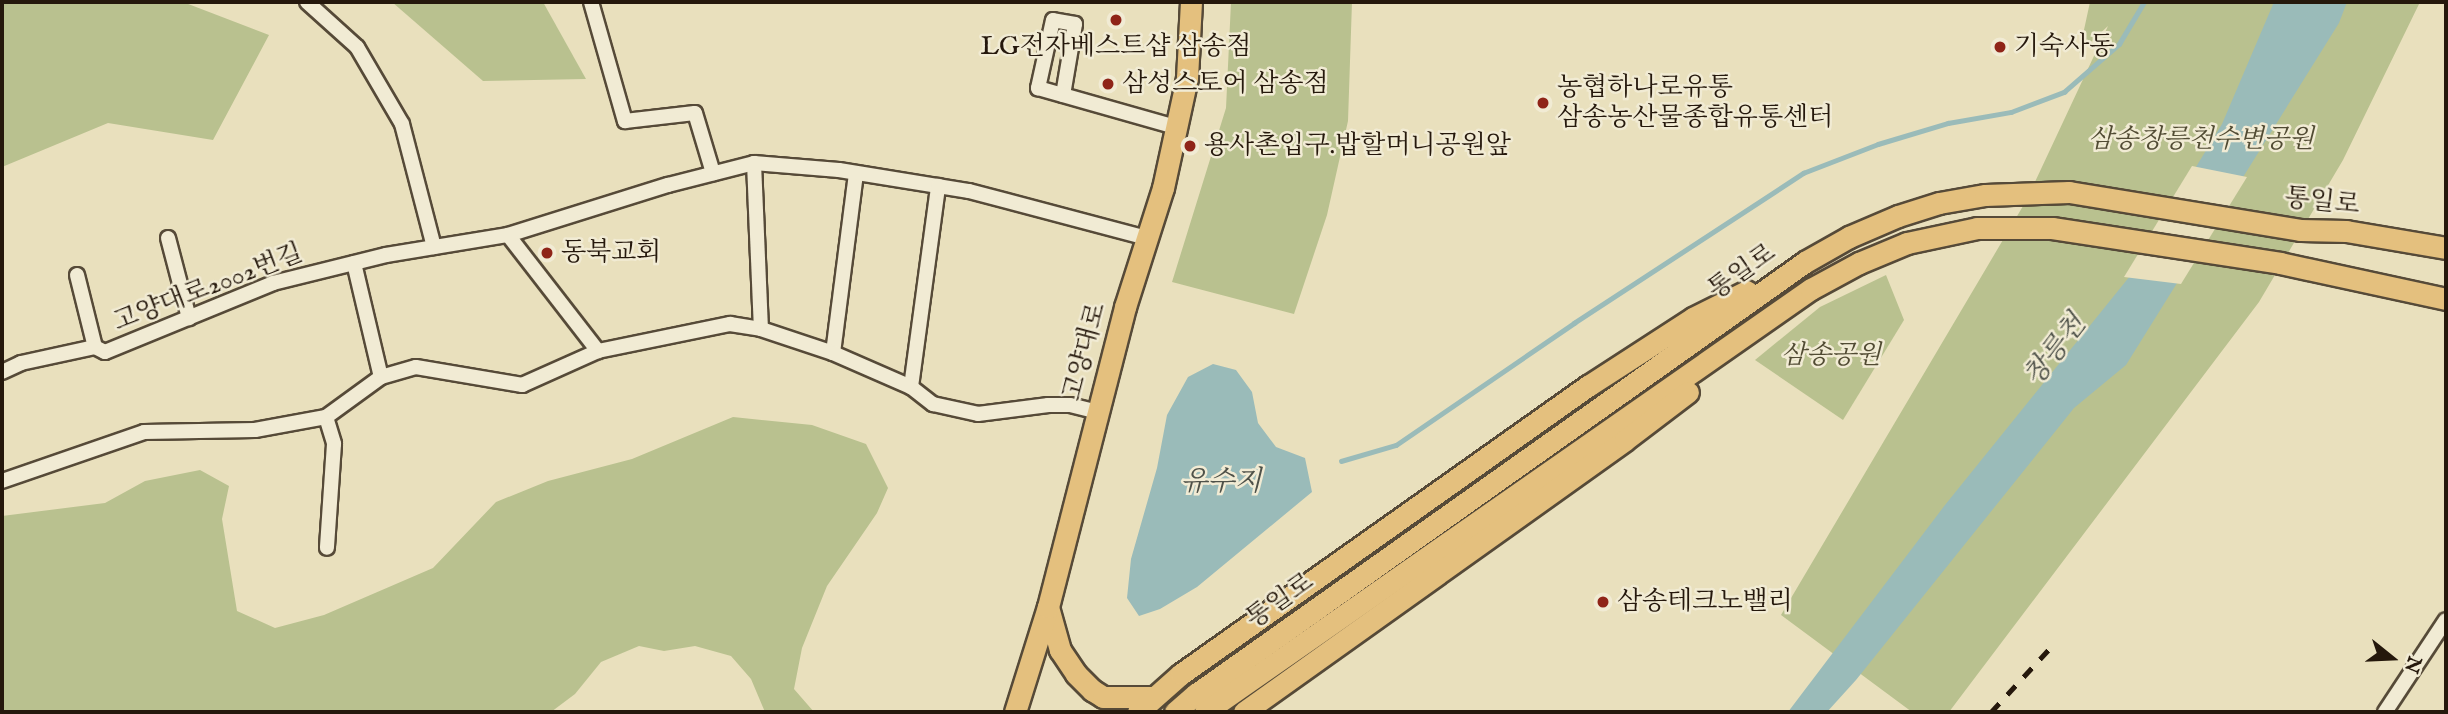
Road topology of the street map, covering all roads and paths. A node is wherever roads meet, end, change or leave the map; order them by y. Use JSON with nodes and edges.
{"nodes":[{"id":1,"x":307,"y":2,"type":"edge"},
{"id":2,"x":591,"y":2,"type":"edge"},
{"id":3,"x":1191,"y":2,"type":"edge"},
{"id":4,"x":1063,"y":95,"type":"junction"},
{"id":5,"x":1177,"y":127,"type":"junction"},
{"id":6,"x":754,"y":163,"type":"junction"},
{"id":7,"x":713,"y":173,"type":"junction"},
{"id":8,"x":856,"y":173,"type":"junction"},
{"id":9,"x":938,"y":186,"type":"junction"},
{"id":10,"x":508,"y":235,"type":"junction"},
{"id":11,"x":169,"y":238,"type":"dead end"},
{"id":12,"x":1147,"y":239,"type":"junction"},
{"id":13,"x":434,"y":247,"type":"junction"},
{"id":14,"x":2446,"y":248,"type":"edge"},
{"id":15,"x":1805,"y":262,"type":"junction"},
{"id":16,"x":354,"y":263,"type":"junction"},
{"id":17,"x":77,"y":275,"type":"dead end"},
{"id":18,"x":1811,"y":289,"type":"junction"},
{"id":19,"x":2446,"y":299,"type":"edge"},
{"id":20,"x":189,"y":318,"type":"junction"},
{"id":21,"x":761,"y":330,"type":"junction"},
{"id":22,"x":94,"y":347,"type":"junction"},
{"id":23,"x":598,"y":351,"type":"junction"},
{"id":24,"x":833,"y":353,"type":"junction"},
{"id":25,"x":2,"y":372,"type":"edge"},
{"id":26,"x":381,"y":377,"type":"junction"},
{"id":27,"x":911,"y":387,"type":"junction"},
{"id":28,"x":1098,"y":412,"type":"junction"},
{"id":29,"x":326,"y":417,"type":"junction"},
{"id":30,"x":2,"y":481,"type":"edge"},
{"id":31,"x":327,"y":548,"type":"dead end"},
{"id":32,"x":1048,"y":607,"type":"junction"},
{"id":33,"x":2446,"y":620,"type":"edge"},
{"id":34,"x":1201,"y":703,"type":"edge"},
{"id":35,"x":1146,"y":705,"type":"edge"},
{"id":36,"x":1014,"y":707,"type":"edge"},
{"id":37,"x":1175,"y":712,"type":"edge"},
{"id":38,"x":1244,"y":712,"type":"edge"},
{"id":39,"x":2385,"y":712,"type":"edge"}],
"edges":[{"from":1,"to":13,"type":"street"},
{"from":2,"to":7,"type":"street"},
{"from":3,"to":5,"type":"main road","name":"고양대로"},
{"from":4,"to":4,"type":"street"},
{"from":4,"to":5,"type":"street"},
{"from":5,"to":12,"type":"main road","name":"고양대로"},
{"from":6,"to":7,"type":"street","name":"고양대로2002번길"},
{"from":6,"to":8,"type":"street","name":"고양대로2002번길"},
{"from":6,"to":21,"type":"street"},
{"from":7,"to":10,"type":"street","name":"고양대로2002번길"},
{"from":8,"to":9,"type":"street","name":"고양대로2002번길"},
{"from":8,"to":24,"type":"street"},
{"from":9,"to":12,"type":"street","name":"고양대로2002번길"},
{"from":9,"to":27,"type":"street"},
{"from":10,"to":13,"type":"street","name":"고양대로2002번길"},
{"from":10,"to":23,"type":"street"},
{"from":11,"to":20,"type":"street"},
{"from":12,"to":28,"type":"main road","name":"고양대로"},
{"from":13,"to":16,"type":"street","name":"고양대로2002번길"},
{"from":14,"to":15,"type":"main road","name":"통일로"},
{"from":15,"to":34,"type":"main road","name":"통일로"},
{"from":15,"to":35,"type":"main road"},
{"from":16,"to":20,"type":"street","name":"고양대로2002번길"},
{"from":16,"to":26,"type":"street"},
{"from":17,"to":22,"type":"street"},
{"from":18,"to":19,"type":"main road","name":"통일로"},
{"from":18,"to":34,"type":"main road","name":"통일로"},
{"from":18,"to":38,"type":"main road"},
{"from":20,"to":22,"type":"street","name":"고양대로2002번길"},
{"from":21,"to":23,"type":"street"},
{"from":21,"to":24,"type":"street"},
{"from":22,"to":25,"type":"street","name":"고양대로2002번길"},
{"from":23,"to":26,"type":"street"},
{"from":24,"to":27,"type":"street"},
{"from":26,"to":29,"type":"street"},
{"from":27,"to":28,"type":"street"},
{"from":28,"to":32,"type":"main road","name":"고양대로"},
{"from":29,"to":30,"type":"street"},
{"from":29,"to":31,"type":"street"},
{"from":32,"to":35,"type":"main road"},
{"from":32,"to":36,"type":"main road","name":"고양대로"},
{"from":33,"to":39,"type":"street"},
{"from":34,"to":37,"type":"main road","name":"통일로"}]}
